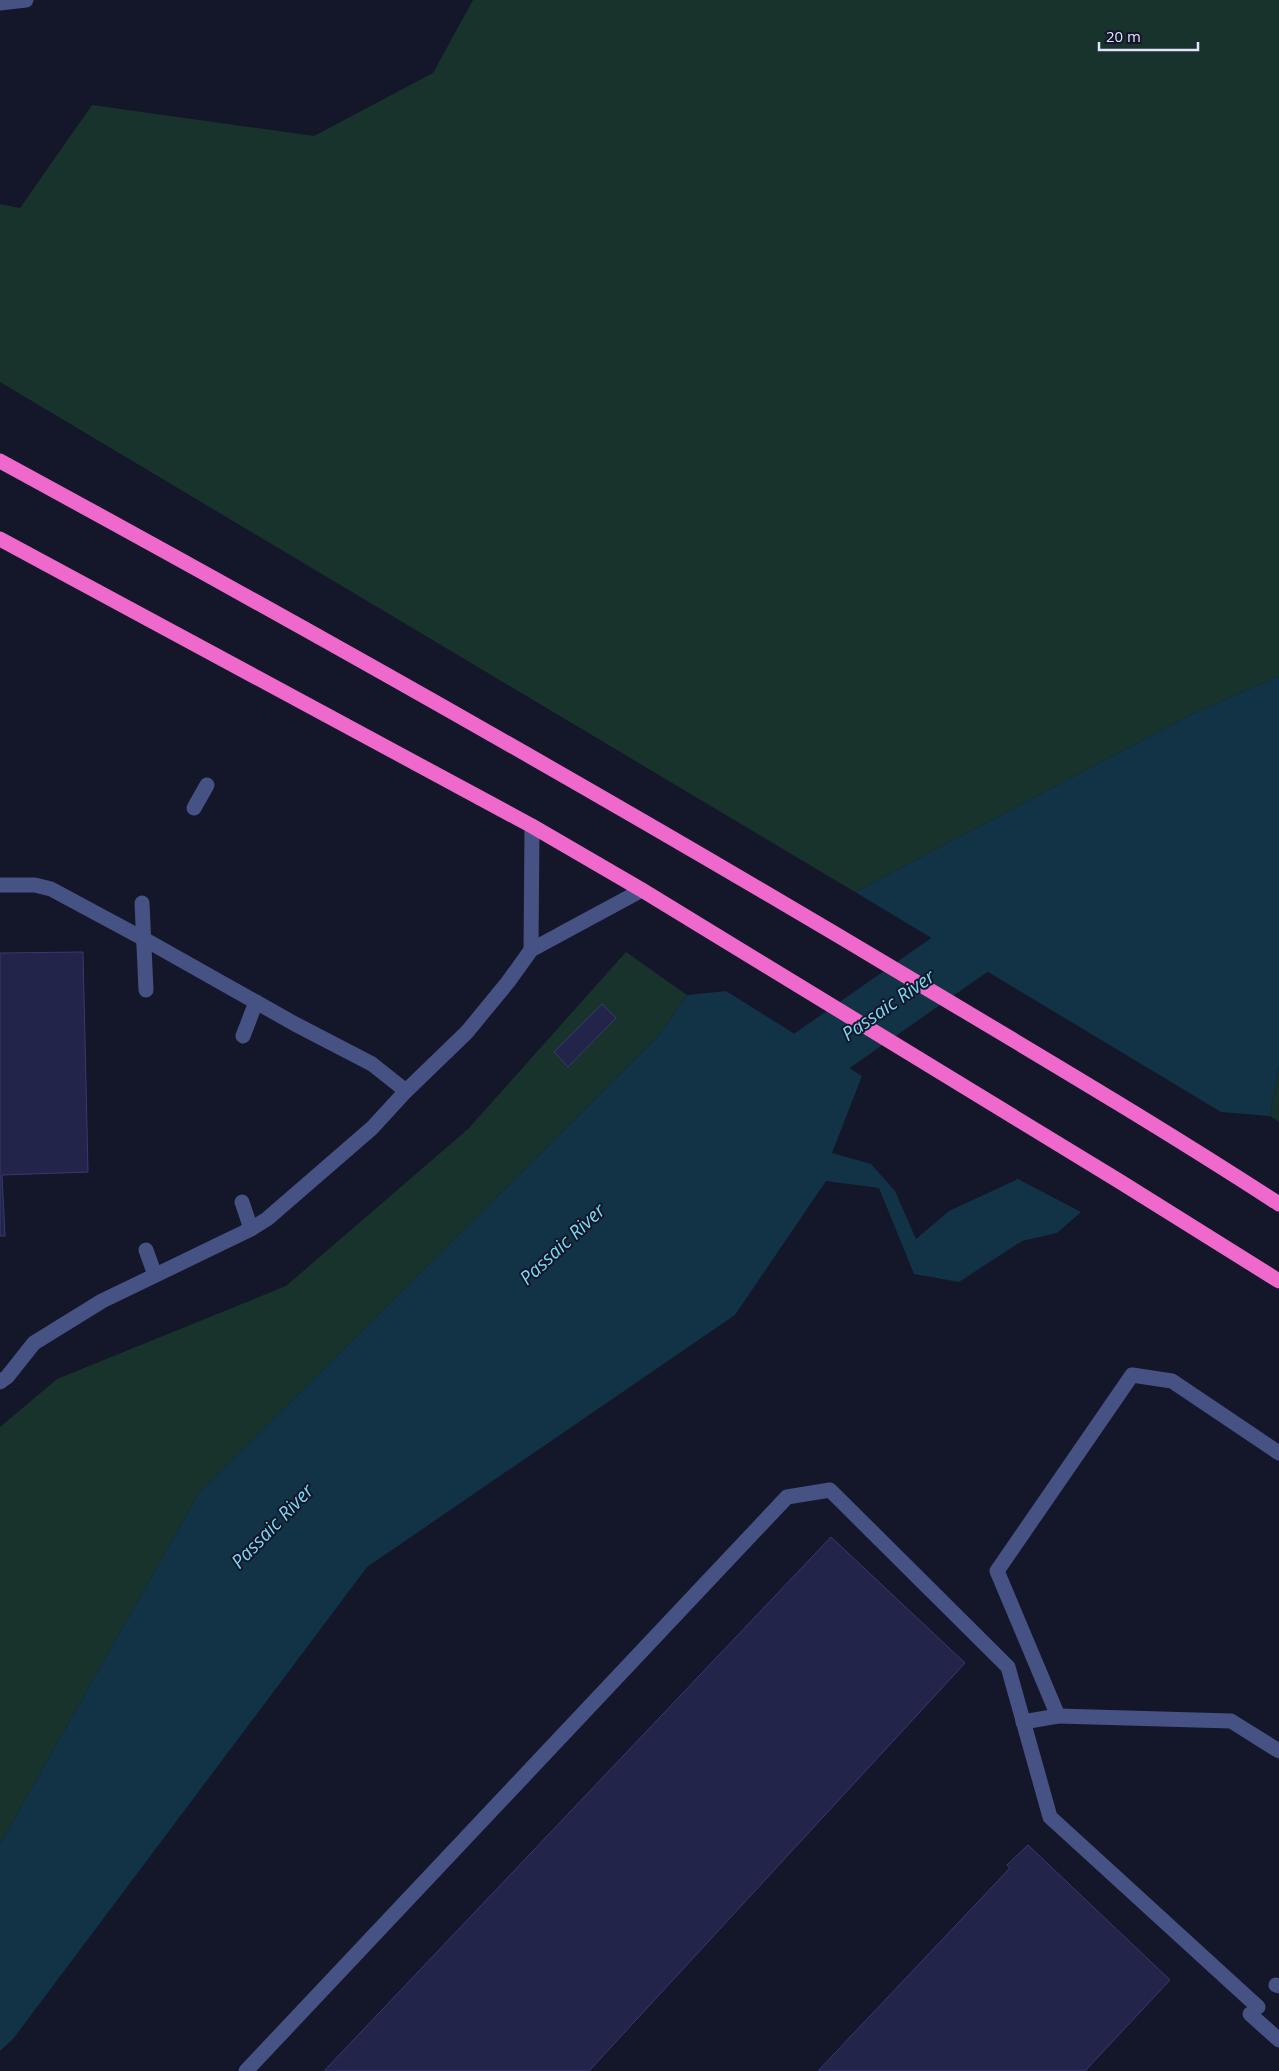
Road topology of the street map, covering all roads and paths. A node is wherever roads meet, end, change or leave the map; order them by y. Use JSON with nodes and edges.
{"nodes":[{"id":1,"x":26,"y":0,"type":"edge"},
{"id":2,"x":0,"y":3,"type":"edge"},
{"id":3,"x":0,"y":461,"type":"edge"},
{"id":4,"x":0,"y":539,"type":"edge"},
{"id":5,"x":207,"y":785,"type":"dead end"},
{"id":6,"x":194,"y":808,"type":"dead end"},
{"id":7,"x":532,"y":826,"type":"junction"},
{"id":8,"x":0,"y":885,"type":"edge"},
{"id":9,"x":642,"y":890,"type":"junction"},
{"id":10,"x":142,"y":903,"type":"dead end"},
{"id":11,"x":144,"y":939,"type":"junction"},
{"id":12,"x":531,"y":950,"type":"junction"},
{"id":13,"x":146,"y":990,"type":"dead end"},
{"id":14,"x":256,"y":1002,"type":"junction"},
{"id":15,"x":243,"y":1036,"type":"dead end"},
{"id":16,"x":406,"y":1090,"type":"junction"},
{"id":17,"x":242,"y":1202,"type":"dead end"},
{"id":18,"x":1279,"y":1204,"type":"edge"},
{"id":19,"x":251,"y":1229,"type":"junction"},
{"id":20,"x":146,"y":1250,"type":"dead end"},
{"id":21,"x":155,"y":1275,"type":"junction"},
{"id":22,"x":1279,"y":1281,"type":"edge"},
{"id":23,"x":0,"y":1382,"type":"edge"},
{"id":24,"x":1279,"y":1453,"type":"edge"},
{"id":25,"x":1058,"y":1716,"type":"junction"},
{"id":26,"x":1024,"y":1722,"type":"junction"},
{"id":27,"x":1279,"y":1751,"type":"edge"},
{"id":28,"x":1279,"y":2040,"type":"edge"},
{"id":29,"x":246,"y":2071,"type":"edge"}],
"edges":[{"from":1,"to":2,"type":"lane"},
{"from":3,"to":18,"type":"highway"},
{"from":4,"to":7,"type":"highway"},
{"from":5,"to":6,"type":"lane"},
{"from":7,"to":9,"type":"highway"},
{"from":7,"to":12,"type":"lane"},
{"from":8,"to":11,"type":"lane"},
{"from":9,"to":12,"type":"lane"},
{"from":9,"to":22,"type":"highway"},
{"from":10,"to":11,"type":"lane"},
{"from":11,"to":13,"type":"lane"},
{"from":11,"to":14,"type":"lane"},
{"from":12,"to":16,"type":"lane"},
{"from":14,"to":15,"type":"lane"},
{"from":14,"to":16,"type":"lane"},
{"from":16,"to":19,"type":"lane"},
{"from":17,"to":19,"type":"lane"},
{"from":19,"to":21,"type":"lane"},
{"from":20,"to":21,"type":"lane"},
{"from":21,"to":23,"type":"lane"},
{"from":24,"to":25,"type":"lane"},
{"from":25,"to":26,"type":"lane"},
{"from":25,"to":27,"type":"lane"},
{"from":26,"to":28,"type":"lane"},
{"from":26,"to":29,"type":"lane"}]}
